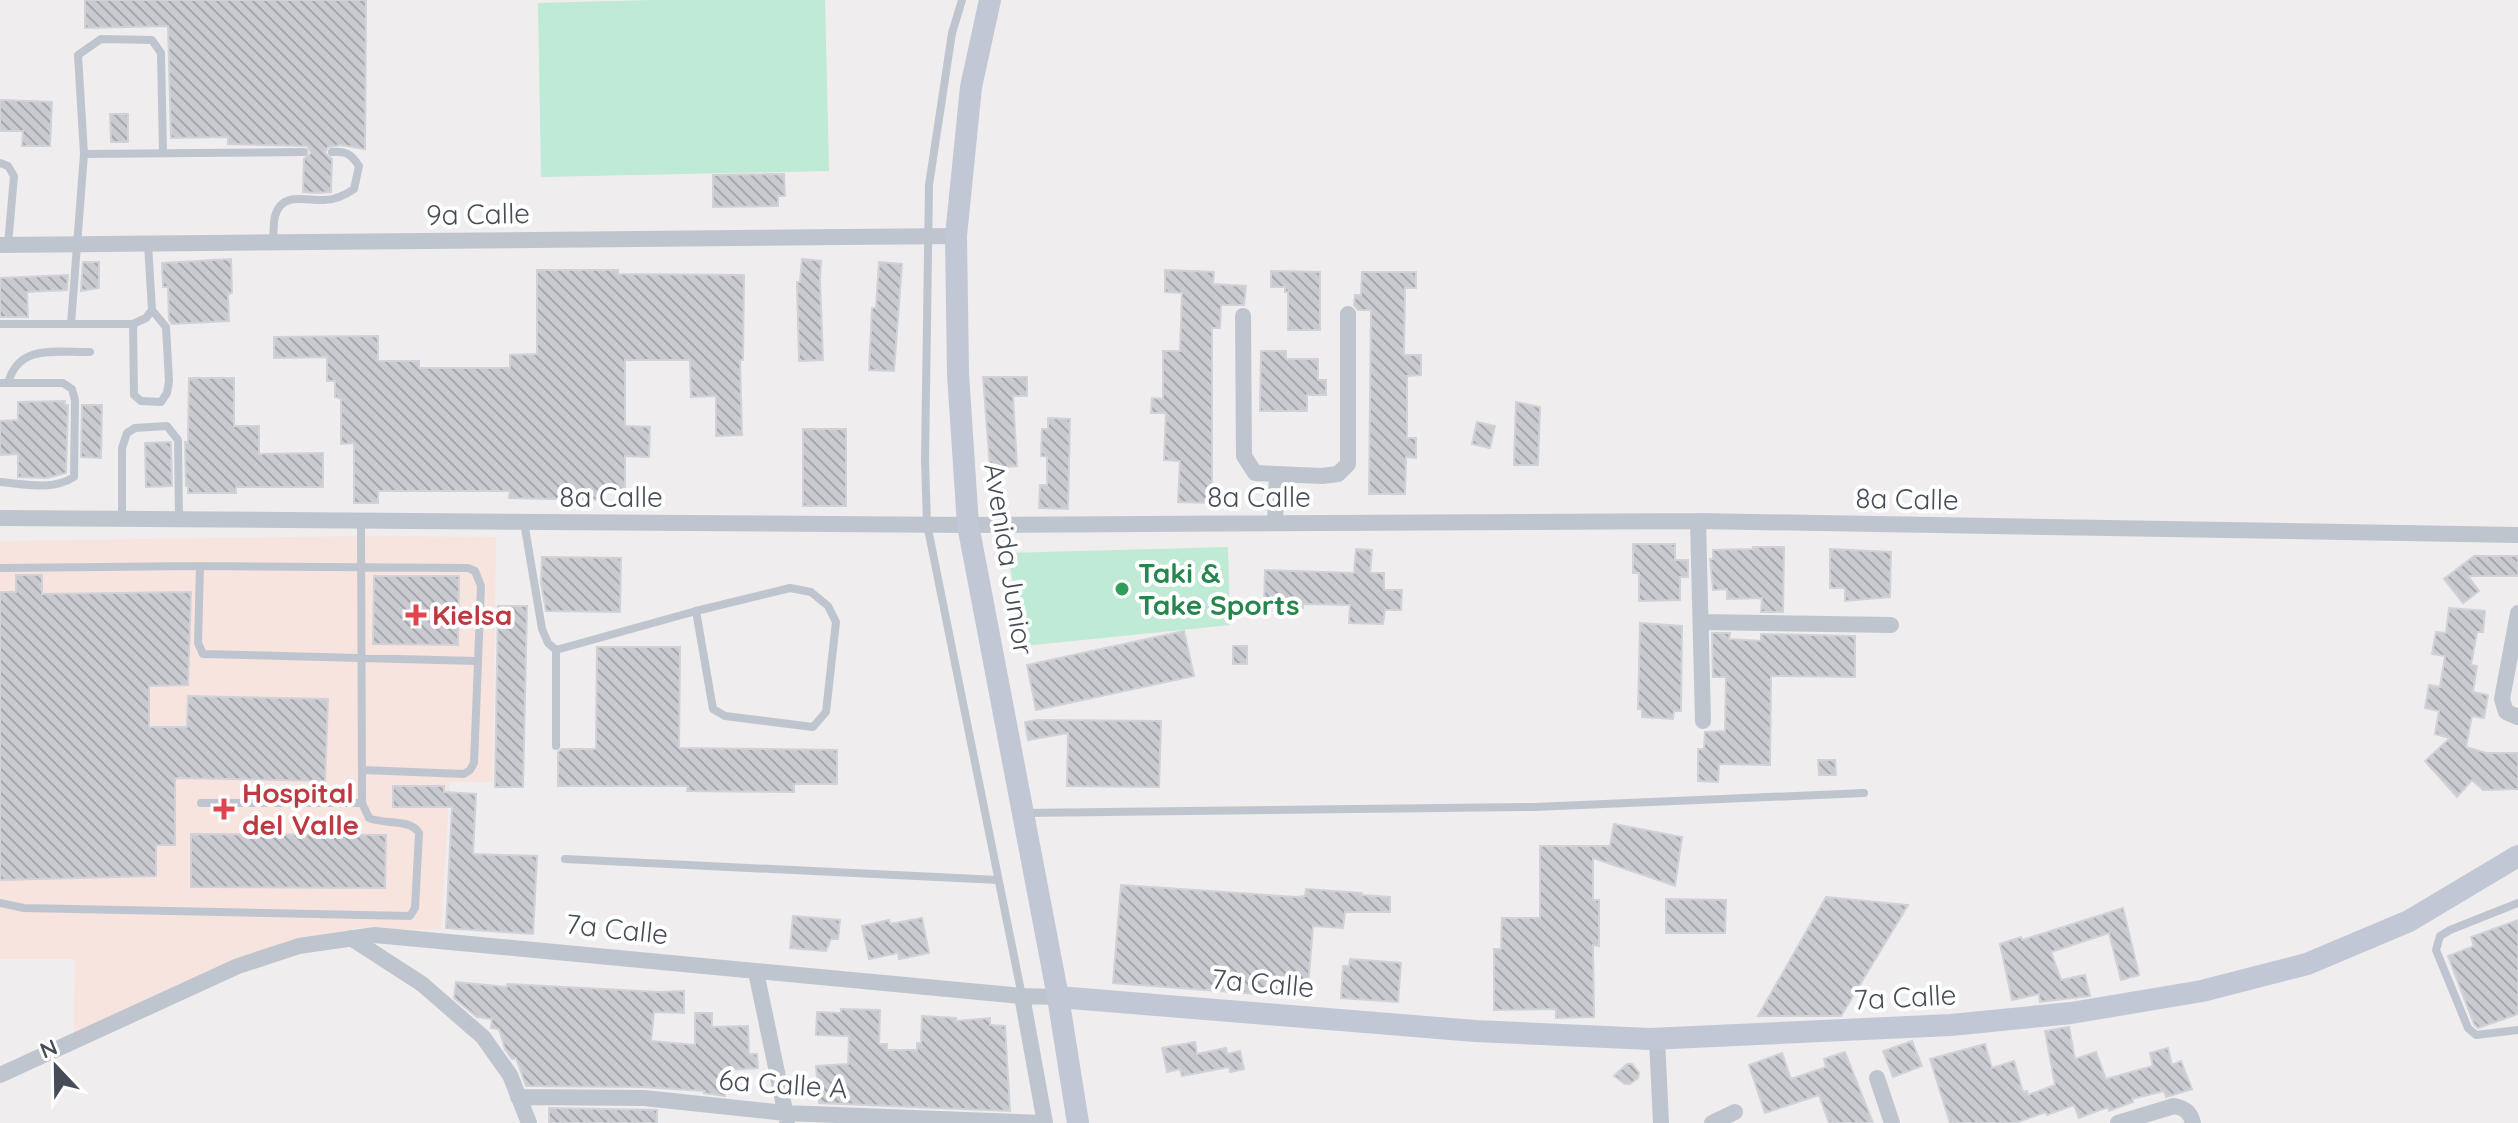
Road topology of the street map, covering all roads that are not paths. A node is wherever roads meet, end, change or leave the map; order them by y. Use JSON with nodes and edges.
{"nodes":[{"id":1,"x":962,"y":0,"type":"edge"},
{"id":2,"x":990,"y":0,"type":"edge"},
{"id":3,"x":163,"y":152,"type":"junction"},
{"id":4,"x":304,"y":152,"type":"dead end"},
{"id":5,"x":332,"y":152,"type":"dead end"},
{"id":6,"x":84,"y":154,"type":"junction"},
{"id":7,"x":0,"y":163,"type":"edge"},
{"id":8,"x":928,"y":236,"type":"junction"},
{"id":9,"x":956,"y":236,"type":"junction"},
{"id":10,"x":273,"y":242,"type":"junction"},
{"id":11,"x":148,"y":243,"type":"junction"},
{"id":12,"x":77,"y":244,"type":"junction"},
{"id":13,"x":4,"y":245,"type":"edge"},
{"id":14,"x":152,"y":310,"type":"junction"},
{"id":15,"x":1348,"y":314,"type":"dead end"},
{"id":16,"x":1243,"y":316,"type":"dead end"},
{"id":17,"x":0,"y":324,"type":"edge"},
{"id":18,"x":71,"y":324,"type":"junction"},
{"id":19,"x":133,"y":324,"type":"junction"},
{"id":20,"x":90,"y":352,"type":"dead end"},
{"id":21,"x":4,"y":383,"type":"edge"},
{"id":22,"x":1277,"y":475,"type":"junction"},
{"id":23,"x":0,"y":482,"type":"edge"},
{"id":24,"x":0,"y":518,"type":"edge"},
{"id":25,"x":122,"y":518,"type":"junction"},
{"id":26,"x":179,"y":518,"type":"junction"},
{"id":27,"x":361,"y":521,"type":"junction"},
{"id":28,"x":1698,"y":521,"type":"junction"},
{"id":29,"x":524,"y":522,"type":"junction"},
{"id":30,"x":1275,"y":523,"type":"junction"},
{"id":31,"x":927,"y":524,"type":"junction"},
{"id":32,"x":968,"y":525,"type":"junction"},
{"id":33,"x":2518,"y":535,"type":"edge"},
{"id":34,"x":200,"y":566,"type":"junction"},
{"id":35,"x":362,"y":566,"type":"junction"},
{"id":36,"x":0,"y":568,"type":"edge"},
{"id":37,"x":696,"y":611,"type":"junction"},
{"id":38,"x":2518,"y":613,"type":"edge"},
{"id":39,"x":1702,"y":622,"type":"junction"},
{"id":40,"x":1891,"y":625,"type":"dead end"},
{"id":41,"x":556,"y":650,"type":"junction"},
{"id":42,"x":363,"y":658,"type":"junction"},
{"id":43,"x":476,"y":661,"type":"junction"},
{"id":44,"x":2518,"y":717,"type":"edge"},
{"id":45,"x":1703,"y":721,"type":"dead end"},
{"id":46,"x":556,"y":746,"type":"dead end"},
{"id":47,"x":362,"y":770,"type":"junction"},
{"id":48,"x":1864,"y":793,"type":"dead end"},
{"id":49,"x":201,"y":803,"type":"dead end"},
{"id":50,"x":362,"y":803,"type":"junction"},
{"id":51,"x":1023,"y":813,"type":"junction"},
{"id":52,"x":2518,"y":856,"type":"edge"},
{"id":53,"x":565,"y":859,"type":"dead end"},
{"id":54,"x":998,"y":880,"type":"junction"},
{"id":55,"x":0,"y":903,"type":"edge"},
{"id":56,"x":2518,"y":903,"type":"edge"},
{"id":57,"x":351,"y":938,"type":"junction"},
{"id":58,"x":756,"y":972,"type":"junction"},
{"id":59,"x":1022,"y":996,"type":"junction"},
{"id":60,"x":1058,"y":997,"type":"junction"},
{"id":61,"x":2518,"y":1030,"type":"edge"},
{"id":62,"x":1657,"y":1039,"type":"junction"},
{"id":63,"x":0,"y":1075,"type":"edge"},
{"id":64,"x":1877,"y":1078,"type":"dead end"},
{"id":65,"x":518,"y":1097,"type":"junction"},
{"id":66,"x":1735,"y":1112,"type":"dead end"},
{"id":67,"x":786,"y":1118,"type":"edge"},
{"id":68,"x":2192,"y":1119,"type":"edge"},
{"id":69,"x":529,"y":1123,"type":"edge"},
{"id":70,"x":1044,"y":1123,"type":"edge"},
{"id":71,"x":1078,"y":1123,"type":"edge"},
{"id":72,"x":1661,"y":1123,"type":"edge"},
{"id":73,"x":1712,"y":1123,"type":"edge"},
{"id":74,"x":1892,"y":1123,"type":"edge"},
{"id":75,"x":2118,"y":1123,"type":"edge"}],
"edges":[{"from":1,"to":8,"type":"lane"},
{"from":2,"to":9,"type":"street","name":"Avenida Junior"},
{"from":3,"to":4,"type":"lane"},
{"from":3,"to":6,"type":"lane"},
{"from":3,"to":6,"type":"lane"},
{"from":5,"to":10,"type":"lane"},
{"from":6,"to":12,"type":"lane"},
{"from":7,"to":13,"type":"lane"},
{"from":8,"to":9,"type":"street","name":"9a Calle"},
{"from":8,"to":10,"type":"street","name":"9a Calle"},
{"from":8,"to":31,"type":"lane"},
{"from":9,"to":32,"type":"street","name":"Avenida Junior"},
{"from":10,"to":11,"type":"street","name":"9a Calle"},
{"from":11,"to":12,"type":"street","name":"9a Calle"},
{"from":11,"to":14,"type":"lane"},
{"from":12,"to":13,"type":"street","name":"9a Calle"},
{"from":12,"to":18,"type":"lane"},
{"from":14,"to":19,"type":"lane"},
{"from":14,"to":19,"type":"lane"},
{"from":15,"to":22,"type":"street"},
{"from":16,"to":22,"type":"street"},
{"from":17,"to":18,"type":"lane"},
{"from":18,"to":19,"type":"lane"},
{"from":20,"to":21,"type":"lane"},
{"from":21,"to":23,"type":"lane"},
{"from":22,"to":30,"type":"street"},
{"from":24,"to":25,"type":"street","name":"8a Calle"},
{"from":25,"to":26,"type":"street","name":"8a Calle"},
{"from":25,"to":26,"type":"lane"},
{"from":26,"to":27,"type":"street","name":"8a Calle"},
{"from":27,"to":29,"type":"street","name":"8a Calle"},
{"from":27,"to":35,"type":"lane"},
{"from":28,"to":30,"type":"street","name":"8a Calle"},
{"from":28,"to":33,"type":"street","name":"8a Calle"},
{"from":28,"to":39,"type":"street"},
{"from":29,"to":31,"type":"street","name":"8a Calle"},
{"from":29,"to":41,"type":"lane"},
{"from":30,"to":32,"type":"street","name":"8a Calle"},
{"from":31,"to":32,"type":"street","name":"8a Calle"},
{"from":31,"to":54,"type":"lane"},
{"from":32,"to":51,"type":"street","name":"Avenida Junior"},
{"from":34,"to":35,"type":"lane"},
{"from":34,"to":36,"type":"lane"},
{"from":34,"to":42,"type":"lane"},
{"from":35,"to":42,"type":"lane"},
{"from":35,"to":43,"type":"lane"},
{"from":37,"to":37,"type":"lane"},
{"from":37,"to":41,"type":"lane"},
{"from":38,"to":44,"type":"street"},
{"from":39,"to":40,"type":"street"},
{"from":39,"to":45,"type":"street"},
{"from":41,"to":46,"type":"lane"},
{"from":42,"to":43,"type":"lane"},
{"from":42,"to":47,"type":"lane"},
{"from":43,"to":47,"type":"lane"},
{"from":47,"to":50,"type":"lane"},
{"from":48,"to":51,"type":"lane"},
{"from":49,"to":50,"type":"lane"},
{"from":50,"to":55,"type":"lane"},
{"from":51,"to":60,"type":"street","name":"Avenida Junior"},
{"from":52,"to":62,"type":"street","name":"7a Calle"},
{"from":53,"to":54,"type":"lane"},
{"from":54,"to":59,"type":"lane"},
{"from":56,"to":61,"type":"lane"},
{"from":57,"to":58,"type":"street","name":"7a Calle"},
{"from":57,"to":63,"type":"street","name":"7a Calle"},
{"from":57,"to":65,"type":"street"},
{"from":58,"to":59,"type":"street","name":"7a Calle"},
{"from":58,"to":67,"type":"street"},
{"from":59,"to":60,"type":"street","name":"7a Calle"},
{"from":59,"to":70,"type":"street"},
{"from":60,"to":62,"type":"street","name":"7a Calle"},
{"from":60,"to":71,"type":"street","name":"Avenida Junior"},
{"from":62,"to":72,"type":"street"},
{"from":64,"to":74,"type":"street"},
{"from":65,"to":67,"type":"street","name":"6a Calle A"},
{"from":65,"to":69,"type":"street"},
{"from":66,"to":73,"type":"street"},
{"from":67,"to":70,"type":"street","name":"6a Calle A"},
{"from":68,"to":75,"type":"street"}]}
